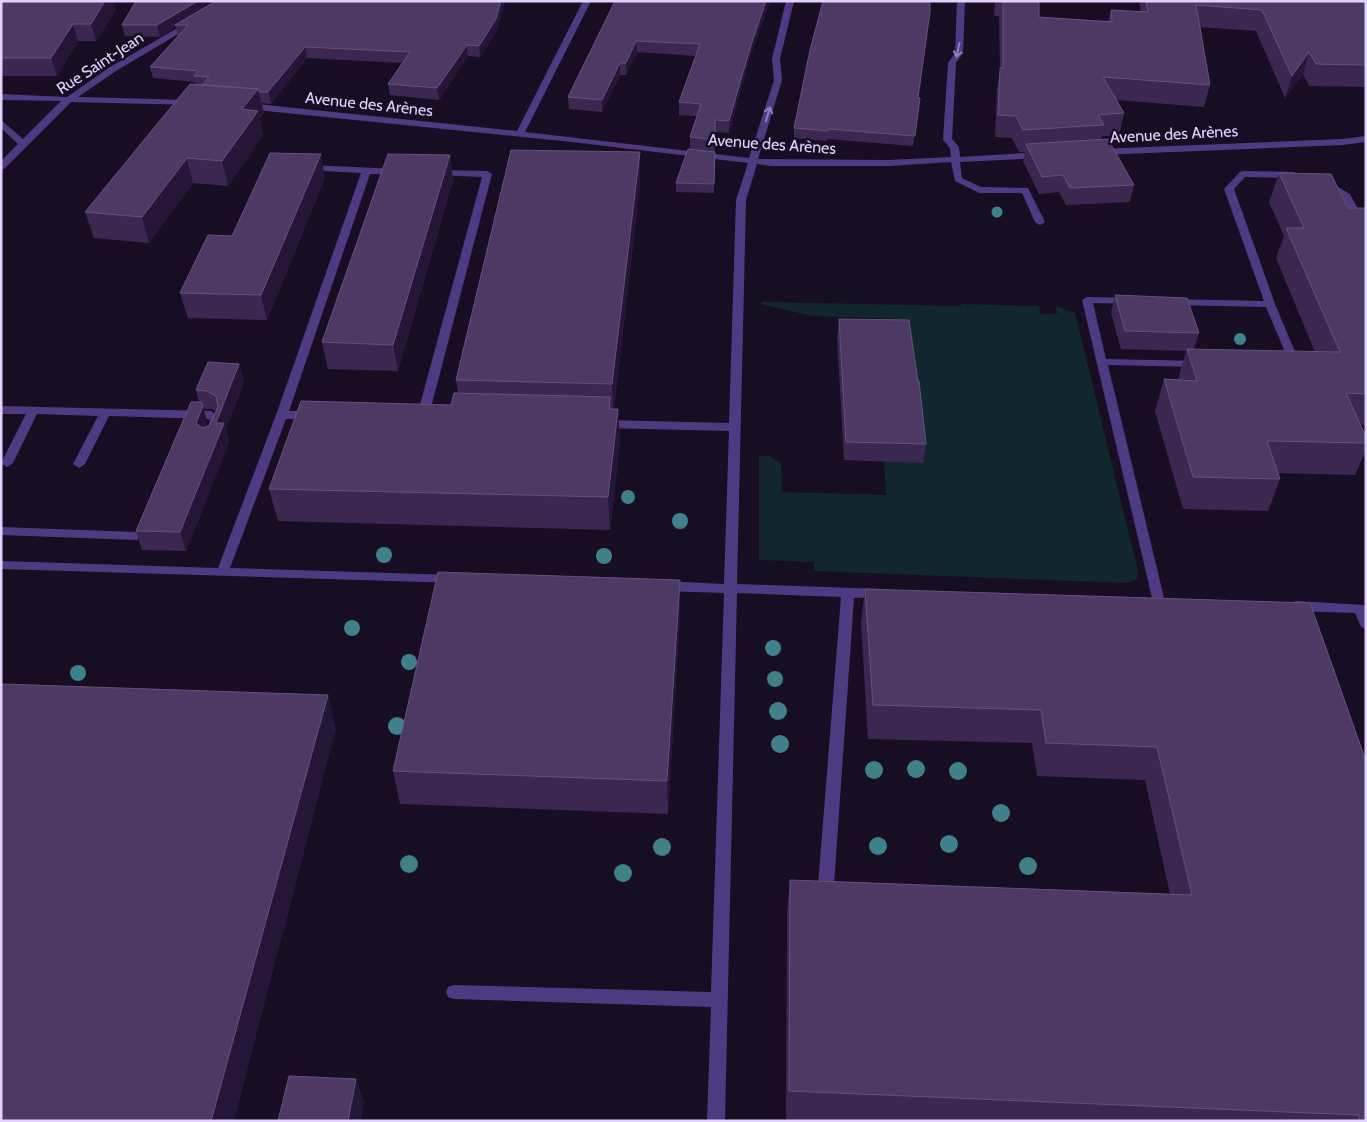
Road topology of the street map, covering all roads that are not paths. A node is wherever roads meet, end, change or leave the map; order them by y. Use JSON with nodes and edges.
{"nodes":[{"id":1,"x":587,"y":1,"type":"edge"},
{"id":2,"x":790,"y":1,"type":"edge"},
{"id":3,"x":960,"y":1,"type":"edge"},
{"id":4,"x":198,"y":20,"type":"edge"},
{"id":5,"x":1,"y":97,"type":"edge"},
{"id":6,"x":70,"y":99,"type":"junction"},
{"id":7,"x":203,"y":103,"type":"edge"},
{"id":8,"x":242,"y":106,"type":"edge"},
{"id":9,"x":1,"y":122,"type":"edge"},
{"id":10,"x":520,"y":134,"type":"junction"},
{"id":11,"x":1366,"y":141,"type":"edge"},
{"id":12,"x":23,"y":144,"type":"junction"},
{"id":13,"x":1086,"y":153,"type":"edge"},
{"id":14,"x":1049,"y":155,"type":"edge"},
{"id":15,"x":755,"y":161,"type":"junction"},
{"id":16,"x":955,"y":161,"type":"junction"},
{"id":17,"x":1,"y":167,"type":"edge"},
{"id":18,"x":301,"y":167,"type":"edge"},
{"id":19,"x":366,"y":171,"type":"junction"},
{"id":20,"x":1040,"y":222,"type":"dead end"},
{"id":21,"x":1363,"y":229,"type":"edge"},
{"id":22,"x":1145,"y":301,"type":"edge"},
{"id":23,"x":1164,"y":302,"type":"edge"},
{"id":24,"x":1270,"y":304,"type":"junction"},
{"id":25,"x":1102,"y":362,"type":"junction"},
{"id":26,"x":1209,"y":365,"type":"edge"},
{"id":27,"x":1287,"y":366,"type":"edge"},
{"id":28,"x":1,"y":410,"type":"edge"},
{"id":29,"x":33,"y":411,"type":"junction"},
{"id":30,"x":105,"y":413,"type":"junction"},
{"id":31,"x":282,"y":415,"type":"junction"},
{"id":32,"x":326,"y":416,"type":"edge"},
{"id":33,"x":422,"y":419,"type":"edge"},
{"id":34,"x":589,"y":424,"type":"edge"},
{"id":35,"x":736,"y":427,"type":"junction"},
{"id":36,"x":209,"y":441,"type":"edge"},
{"id":37,"x":7,"y":463,"type":"dead end"},
{"id":38,"x":79,"y":464,"type":"dead end"},
{"id":39,"x":1,"y":531,"type":"edge"},
{"id":40,"x":137,"y":536,"type":"edge"},
{"id":41,"x":1,"y":565,"type":"edge"},
{"id":42,"x":222,"y":573,"type":"junction"},
{"id":43,"x":470,"y":580,"type":"edge"},
{"id":44,"x":649,"y":586,"type":"edge"},
{"id":45,"x":730,"y":587,"type":"junction"},
{"id":46,"x":848,"y":593,"type":"junction"},
{"id":47,"x":896,"y":595,"type":"edge"},
{"id":48,"x":1159,"y":602,"type":"edge"},
{"id":49,"x":1283,"y":606,"type":"edge"},
{"id":50,"x":1366,"y":624,"type":"edge"},
{"id":51,"x":826,"y":885,"type":"edge"},
{"id":52,"x":454,"y":992,"type":"dead end"},
{"id":53,"x":720,"y":1000,"type":"junction"},
{"id":54,"x":716,"y":1121,"type":"edge"}],
"edges":[{"from":1,"to":10,"type":"street"},
{"from":15,"to":2,"type":"street","one_way":true},
{"from":3,"to":16,"type":"street","one_way":true},
{"from":4,"to":6,"type":"street","name":"Rue Saint-Jean"},
{"from":5,"to":6,"type":"street"},
{"from":6,"to":7,"type":"street"},
{"from":6,"to":12,"type":"street","name":"Rue Saint-Jean"},
{"from":8,"to":10,"type":"street","name":"Avenue des Arènes"},
{"from":9,"to":12,"type":"street"},
{"from":10,"to":15,"type":"street","name":"Avenue des Arènes"},
{"from":11,"to":13,"type":"street","name":"Avenue des Arènes"},
{"from":12,"to":17,"type":"street","name":"Rue Saint-Jean"},
{"from":14,"to":16,"type":"street","name":"Avenue des Arènes"},
{"from":15,"to":16,"type":"street","name":"Avenue des Arènes"},
{"from":15,"to":35,"type":"street"},
{"from":16,"to":20,"type":"street"},
{"from":18,"to":19,"type":"street"},
{"from":19,"to":31,"type":"street"},
{"from":19,"to":33,"type":"street"},
{"from":21,"to":24,"type":"street"},
{"from":22,"to":25,"type":"street"},
{"from":23,"to":24,"type":"street"},
{"from":24,"to":27,"type":"street"},
{"from":25,"to":26,"type":"street"},
{"from":25,"to":48,"type":"street"},
{"from":28,"to":29,"type":"street"},
{"from":29,"to":30,"type":"street"},
{"from":29,"to":37,"type":"street"},
{"from":30,"to":36,"type":"street"},
{"from":30,"to":38,"type":"street"},
{"from":31,"to":32,"type":"street"},
{"from":31,"to":42,"type":"street"},
{"from":34,"to":35,"type":"street"},
{"from":35,"to":45,"type":"street"},
{"from":39,"to":40,"type":"street"},
{"from":41,"to":42,"type":"street"},
{"from":42,"to":43,"type":"street"},
{"from":44,"to":45,"type":"street"},
{"from":45,"to":46,"type":"street"},
{"from":45,"to":53,"type":"street"},
{"from":46,"to":47,"type":"street"},
{"from":46,"to":51,"type":"street"},
{"from":49,"to":50,"type":"street"},
{"from":52,"to":53,"type":"street"},
{"from":53,"to":54,"type":"street"}]}
